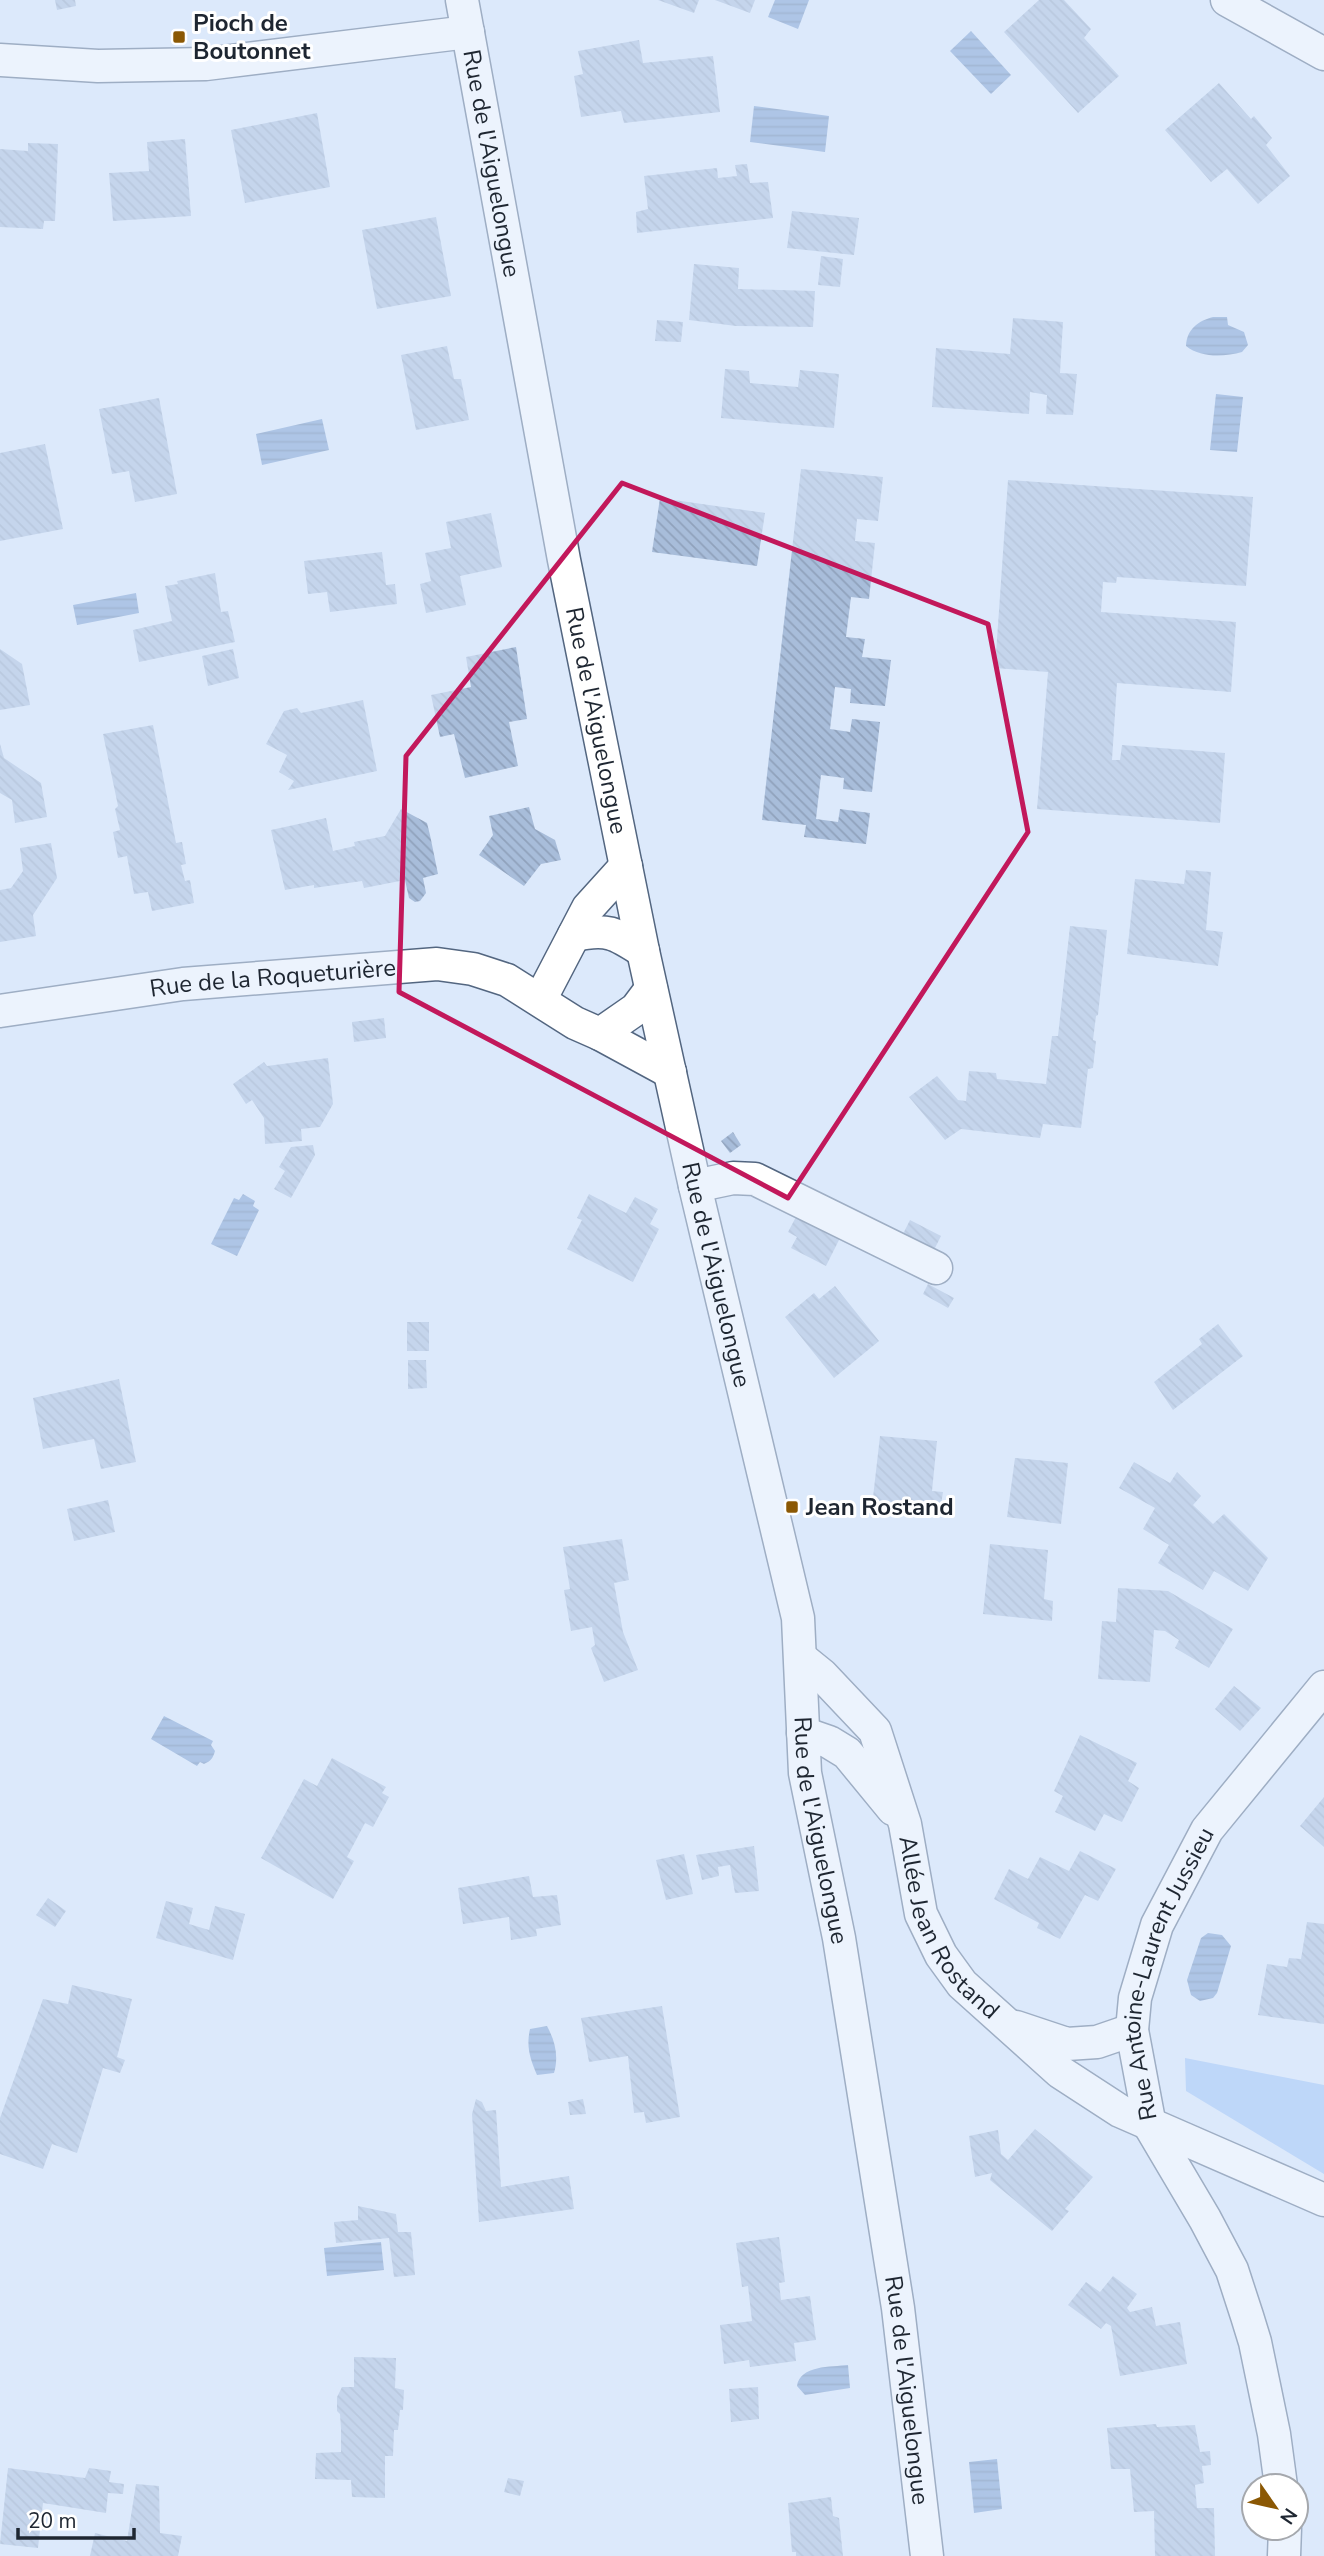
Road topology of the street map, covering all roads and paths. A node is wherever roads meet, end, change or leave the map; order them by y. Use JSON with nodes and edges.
{"nodes":[{"id":1,"x":462,"y":0,"type":"edge"},
{"id":2,"x":1227,"y":0,"type":"edge"},
{"id":3,"x":468,"y":32,"type":"junction"},
{"id":4,"x":1324,"y":54,"type":"edge"},
{"id":5,"x":0,"y":60,"type":"edge"},
{"id":6,"x":626,"y":866,"type":"junction"},
{"id":7,"x":574,"y":935,"type":"junction"},
{"id":8,"x":643,"y":951,"type":"junction"},
{"id":9,"x":651,"y":989,"type":"junction"},
{"id":10,"x":540,"y":1000,"type":"junction"},
{"id":11,"x":0,"y":1011,"type":"edge"},
{"id":12,"x":600,"y":1034,"type":"junction"},
{"id":13,"x":670,"y":1072,"type":"junction"},
{"id":14,"x":695,"y":1186,"type":"junction"},
{"id":15,"x":936,"y":1268,"type":"dead end"},
{"id":16,"x":801,"y":1658,"type":"junction"},
{"id":17,"x":1324,"y":1687,"type":"edge"},
{"id":18,"x":803,"y":1733,"type":"junction"},
{"id":19,"x":905,"y":1824,"type":"junction"},
{"id":20,"x":1003,"y":2023,"type":"junction"},
{"id":21,"x":1132,"y":2030,"type":"junction"},
{"id":22,"x":1150,"y":2126,"type":"junction"},
{"id":23,"x":1324,"y":2200,"type":"edge"},
{"id":24,"x":1278,"y":2472,"type":"edge"},
{"id":25,"x":927,"y":2556,"type":"edge"}],
"edges":[{"from":1,"to":3,"type":"street","name":"Rue de l'Aiguelongue"},
{"from":2,"to":4,"type":"street"},
{"from":3,"to":5,"type":"street"},
{"from":3,"to":6,"type":"street","name":"Rue de l'Aiguelongue"},
{"from":6,"to":7,"type":"street"},
{"from":6,"to":8,"type":"street","name":"Rue de l'Aiguelongue"},
{"from":7,"to":8,"type":"street"},
{"from":7,"to":10,"type":"street"},
{"from":8,"to":9,"type":"street","name":"Rue de l'Aiguelongue"},
{"from":9,"to":12,"type":"street"},
{"from":9,"to":13,"type":"street","name":"Rue de l'Aiguelongue"},
{"from":10,"to":11,"type":"street","name":"Rue de la Roqueturière"},
{"from":10,"to":12,"type":"street","name":"Rue de la Roqueturière"},
{"from":12,"to":13,"type":"street","name":"Rue de la Roqueturière"},
{"from":13,"to":14,"type":"street","name":"Rue de l'Aiguelongue"},
{"from":14,"to":15,"type":"street"},
{"from":14,"to":16,"type":"street","name":"Rue de l'Aiguelongue"},
{"from":16,"to":18,"type":"street","name":"Rue de l'Aiguelongue"},
{"from":16,"to":19,"type":"street","name":"Allée Jean Rostand"},
{"from":17,"to":21,"type":"street","name":"Rue Antoine-Laurent Jussieu"},
{"from":18,"to":19,"type":"street","name":"Allée Jean Rostand"},
{"from":18,"to":25,"type":"street","name":"Rue de l'Aiguelongue"},
{"from":19,"to":20,"type":"street","name":"Allée Jean Rostand"},
{"from":20,"to":21,"type":"street","name":"Allée Jean Rostand"},
{"from":20,"to":22,"type":"street","name":"Allée Jean Rostand"},
{"from":21,"to":22,"type":"street","name":"Rue Antoine-Laurent Jussieu"},
{"from":22,"to":23,"type":"street","name":"Allée Jean Rostand"},
{"from":22,"to":24,"type":"street","name":"Rue Antoine-Laurent Jussieu"}]}
